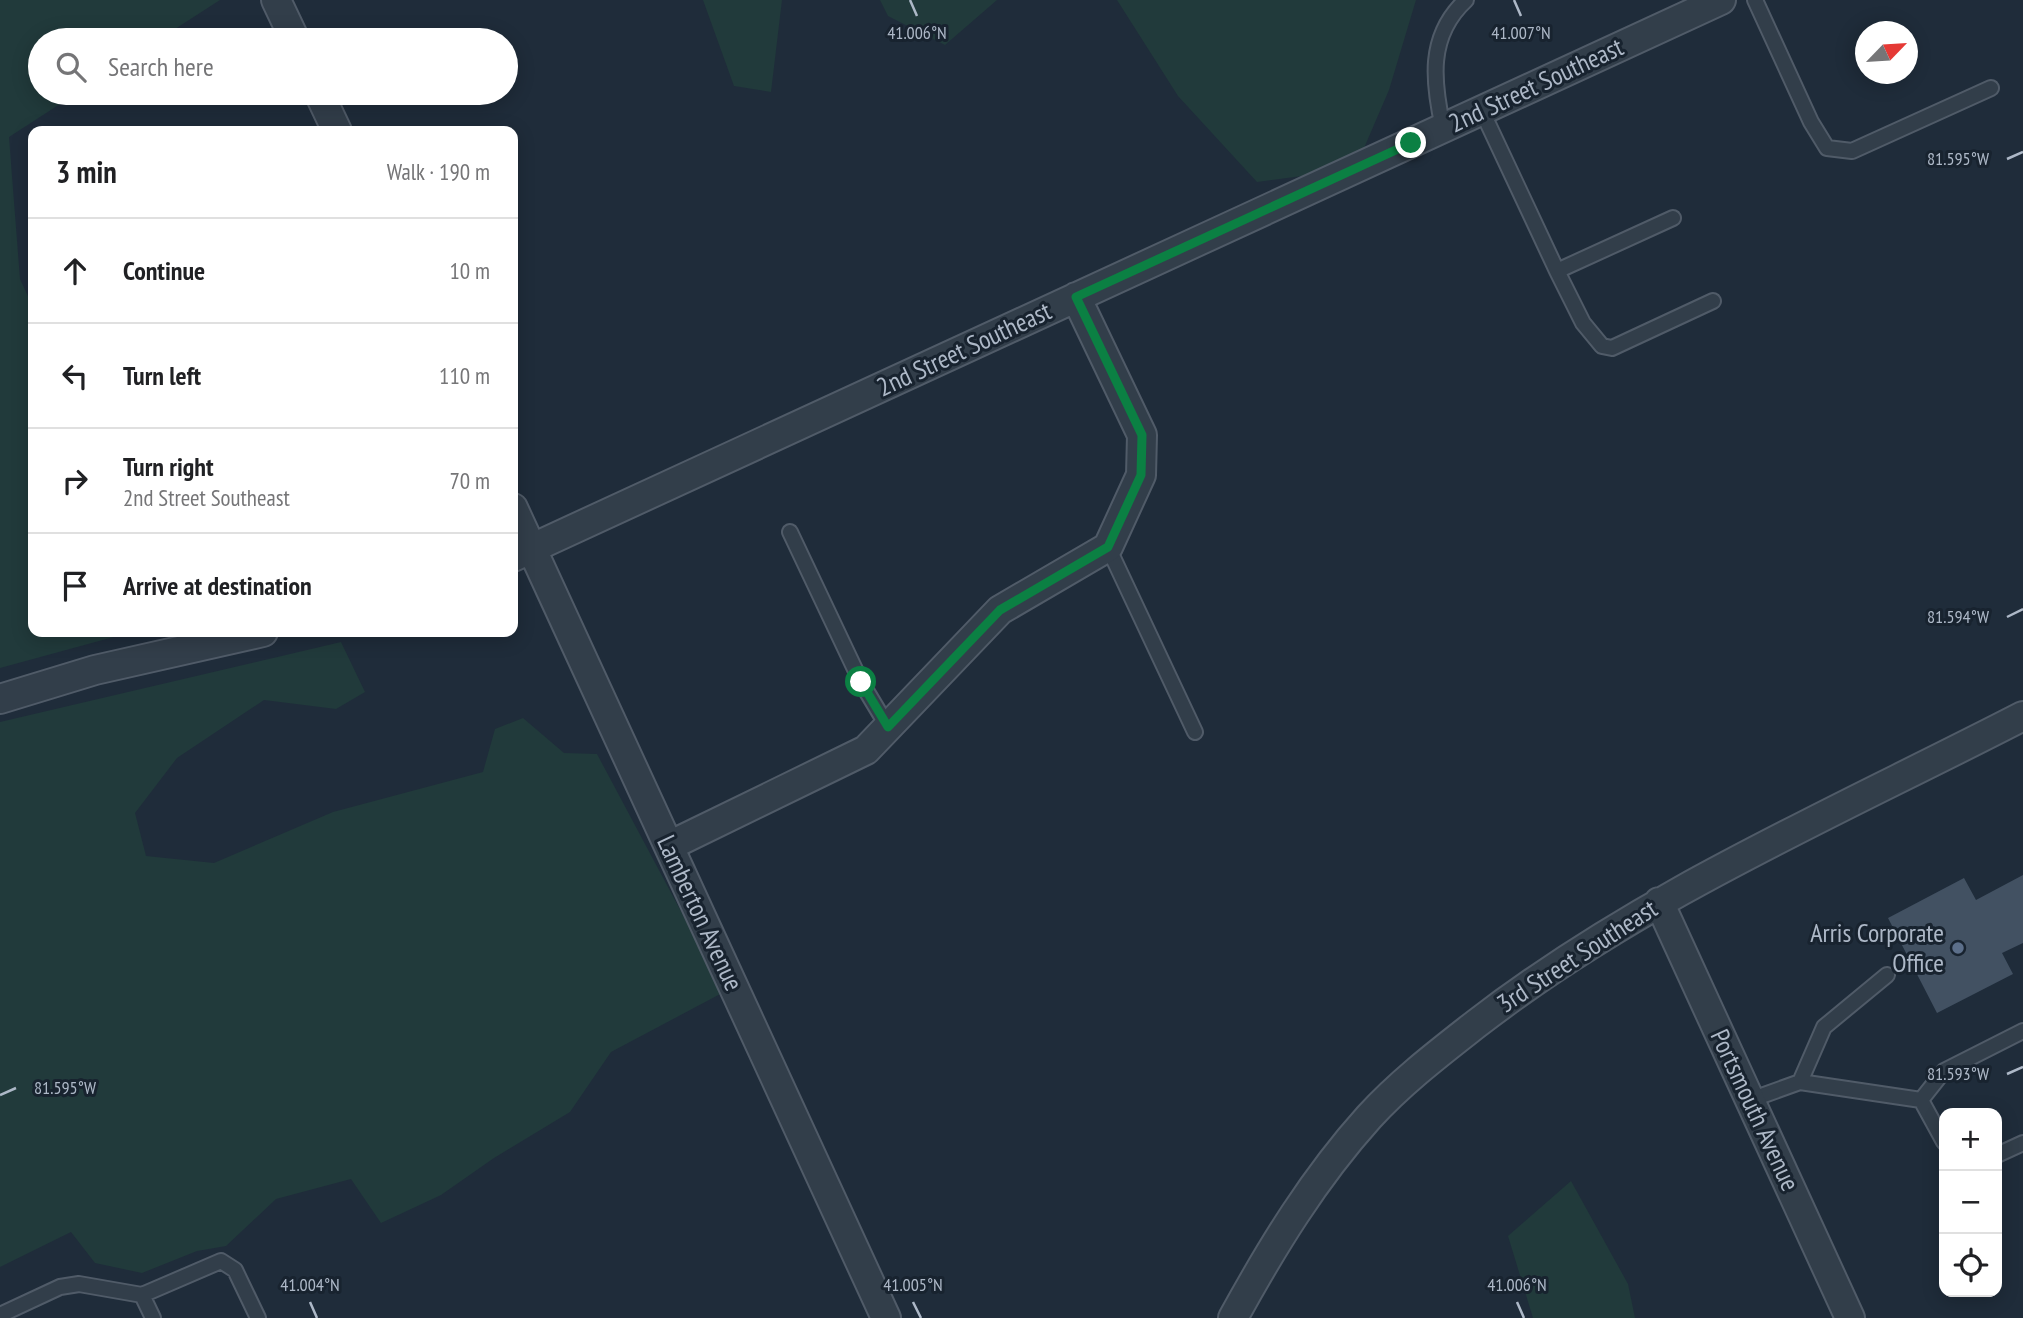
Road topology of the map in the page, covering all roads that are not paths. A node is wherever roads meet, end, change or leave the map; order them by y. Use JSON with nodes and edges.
{"nodes":[{"id":1,"x":276,"y":0,"type":"edge"},
{"id":2,"x":1466,"y":0,"type":"edge"},
{"id":3,"x":1721,"y":0,"type":"edge"},
{"id":4,"x":1755,"y":0,"type":"edge"},
{"id":5,"x":289,"y":28,"type":"edge"},
{"id":6,"x":1991,"y":88,"type":"dead end"},
{"id":7,"x":324,"y":105,"type":"edge"},
{"id":8,"x":1482,"y":111,"type":"junction"},
{"id":9,"x":334,"y":126,"type":"edge"},
{"id":10,"x":1443,"y":128,"type":"junction"},
{"id":11,"x":1673,"y":218,"type":"dead end"},
{"id":12,"x":1557,"y":271,"type":"junction"},
{"id":13,"x":1076,"y":297,"type":"junction"},
{"id":14,"x":1713,"y":301,"type":"dead end"},
{"id":15,"x":518,"y":532,"type":"edge"},
{"id":16,"x":790,"y":532,"type":"dead end"},
{"id":17,"x":1108,"y":547,"type":"junction"},
{"id":18,"x":522,"y":552,"type":"edge"},
{"id":19,"x":241,"y":637,"type":"edge"},
{"id":20,"x":0,"y":699,"type":"edge"},
{"id":21,"x":2023,"y":716,"type":"edge"},
{"id":22,"x":888,"y":727,"type":"junction"},
{"id":23,"x":1195,"y":732,"type":"dead end"},
{"id":24,"x":669,"y":846,"type":"junction"},
{"id":25,"x":1660,"y":902,"type":"junction"},
{"id":26,"x":1887,"y":975,"type":"dead end"},
{"id":27,"x":2023,"y":1031,"type":"edge"},
{"id":28,"x":1800,"y":1082,"type":"junction"},
{"id":29,"x":1750,"y":1100,"type":"junction"},
{"id":30,"x":1921,"y":1100,"type":"junction"},
{"id":31,"x":1939,"y":1133,"type":"edge"},
{"id":32,"x":2023,"y":1143,"type":"edge"},
{"id":33,"x":2002,"y":1154,"type":"edge"},
{"id":34,"x":142,"y":1295,"type":"junction"},
{"id":35,"x":0,"y":1315,"type":"edge"},
{"id":36,"x":153,"y":1318,"type":"edge"},
{"id":37,"x":258,"y":1318,"type":"edge"},
{"id":38,"x":886,"y":1318,"type":"edge"},
{"id":39,"x":1233,"y":1318,"type":"edge"},
{"id":40,"x":1850,"y":1318,"type":"edge"}],
"edges":[{"from":1,"to":5,"type":"street"},
{"from":2,"to":10,"type":"lane"},
{"from":3,"to":8,"type":"street","name":"2nd Street Southeast"},
{"from":4,"to":6,"type":"lane"},
{"from":7,"to":9,"type":"street"},
{"from":8,"to":10,"type":"street","name":"2nd Street Southeast"},
{"from":8,"to":12,"type":"lane"},
{"from":10,"to":13,"type":"street","name":"2nd Street Southeast"},
{"from":11,"to":12,"type":"lane"},
{"from":12,"to":14,"type":"lane"},
{"from":13,"to":17,"type":"street"},
{"from":13,"to":18,"type":"street","name":"2nd Street Southeast"},
{"from":15,"to":18,"type":"street","name":"Lamberton Avenue"},
{"from":16,"to":22,"type":"lane"},
{"from":17,"to":22,"type":"street"},
{"from":17,"to":23,"type":"lane"},
{"from":18,"to":24,"type":"street","name":"Lamberton Avenue"},
{"from":19,"to":20,"type":"street"},
{"from":21,"to":25,"type":"street","name":"3rd Street Southeast"},
{"from":22,"to":24,"type":"street"},
{"from":24,"to":38,"type":"street","name":"Lamberton Avenue"},
{"from":25,"to":29,"type":"street","name":"Portsmouth Avenue"},
{"from":25,"to":39,"type":"street","name":"3rd Street Southeast"},
{"from":26,"to":28,"type":"lane"},
{"from":27,"to":30,"type":"lane"},
{"from":28,"to":29,"type":"lane"},
{"from":28,"to":30,"type":"lane"},
{"from":29,"to":40,"type":"street","name":"Portsmouth Avenue"},
{"from":30,"to":31,"type":"lane"},
{"from":32,"to":33,"type":"lane"},
{"from":34,"to":35,"type":"lane"},
{"from":34,"to":36,"type":"lane"},
{"from":34,"to":37,"type":"lane"}]}
